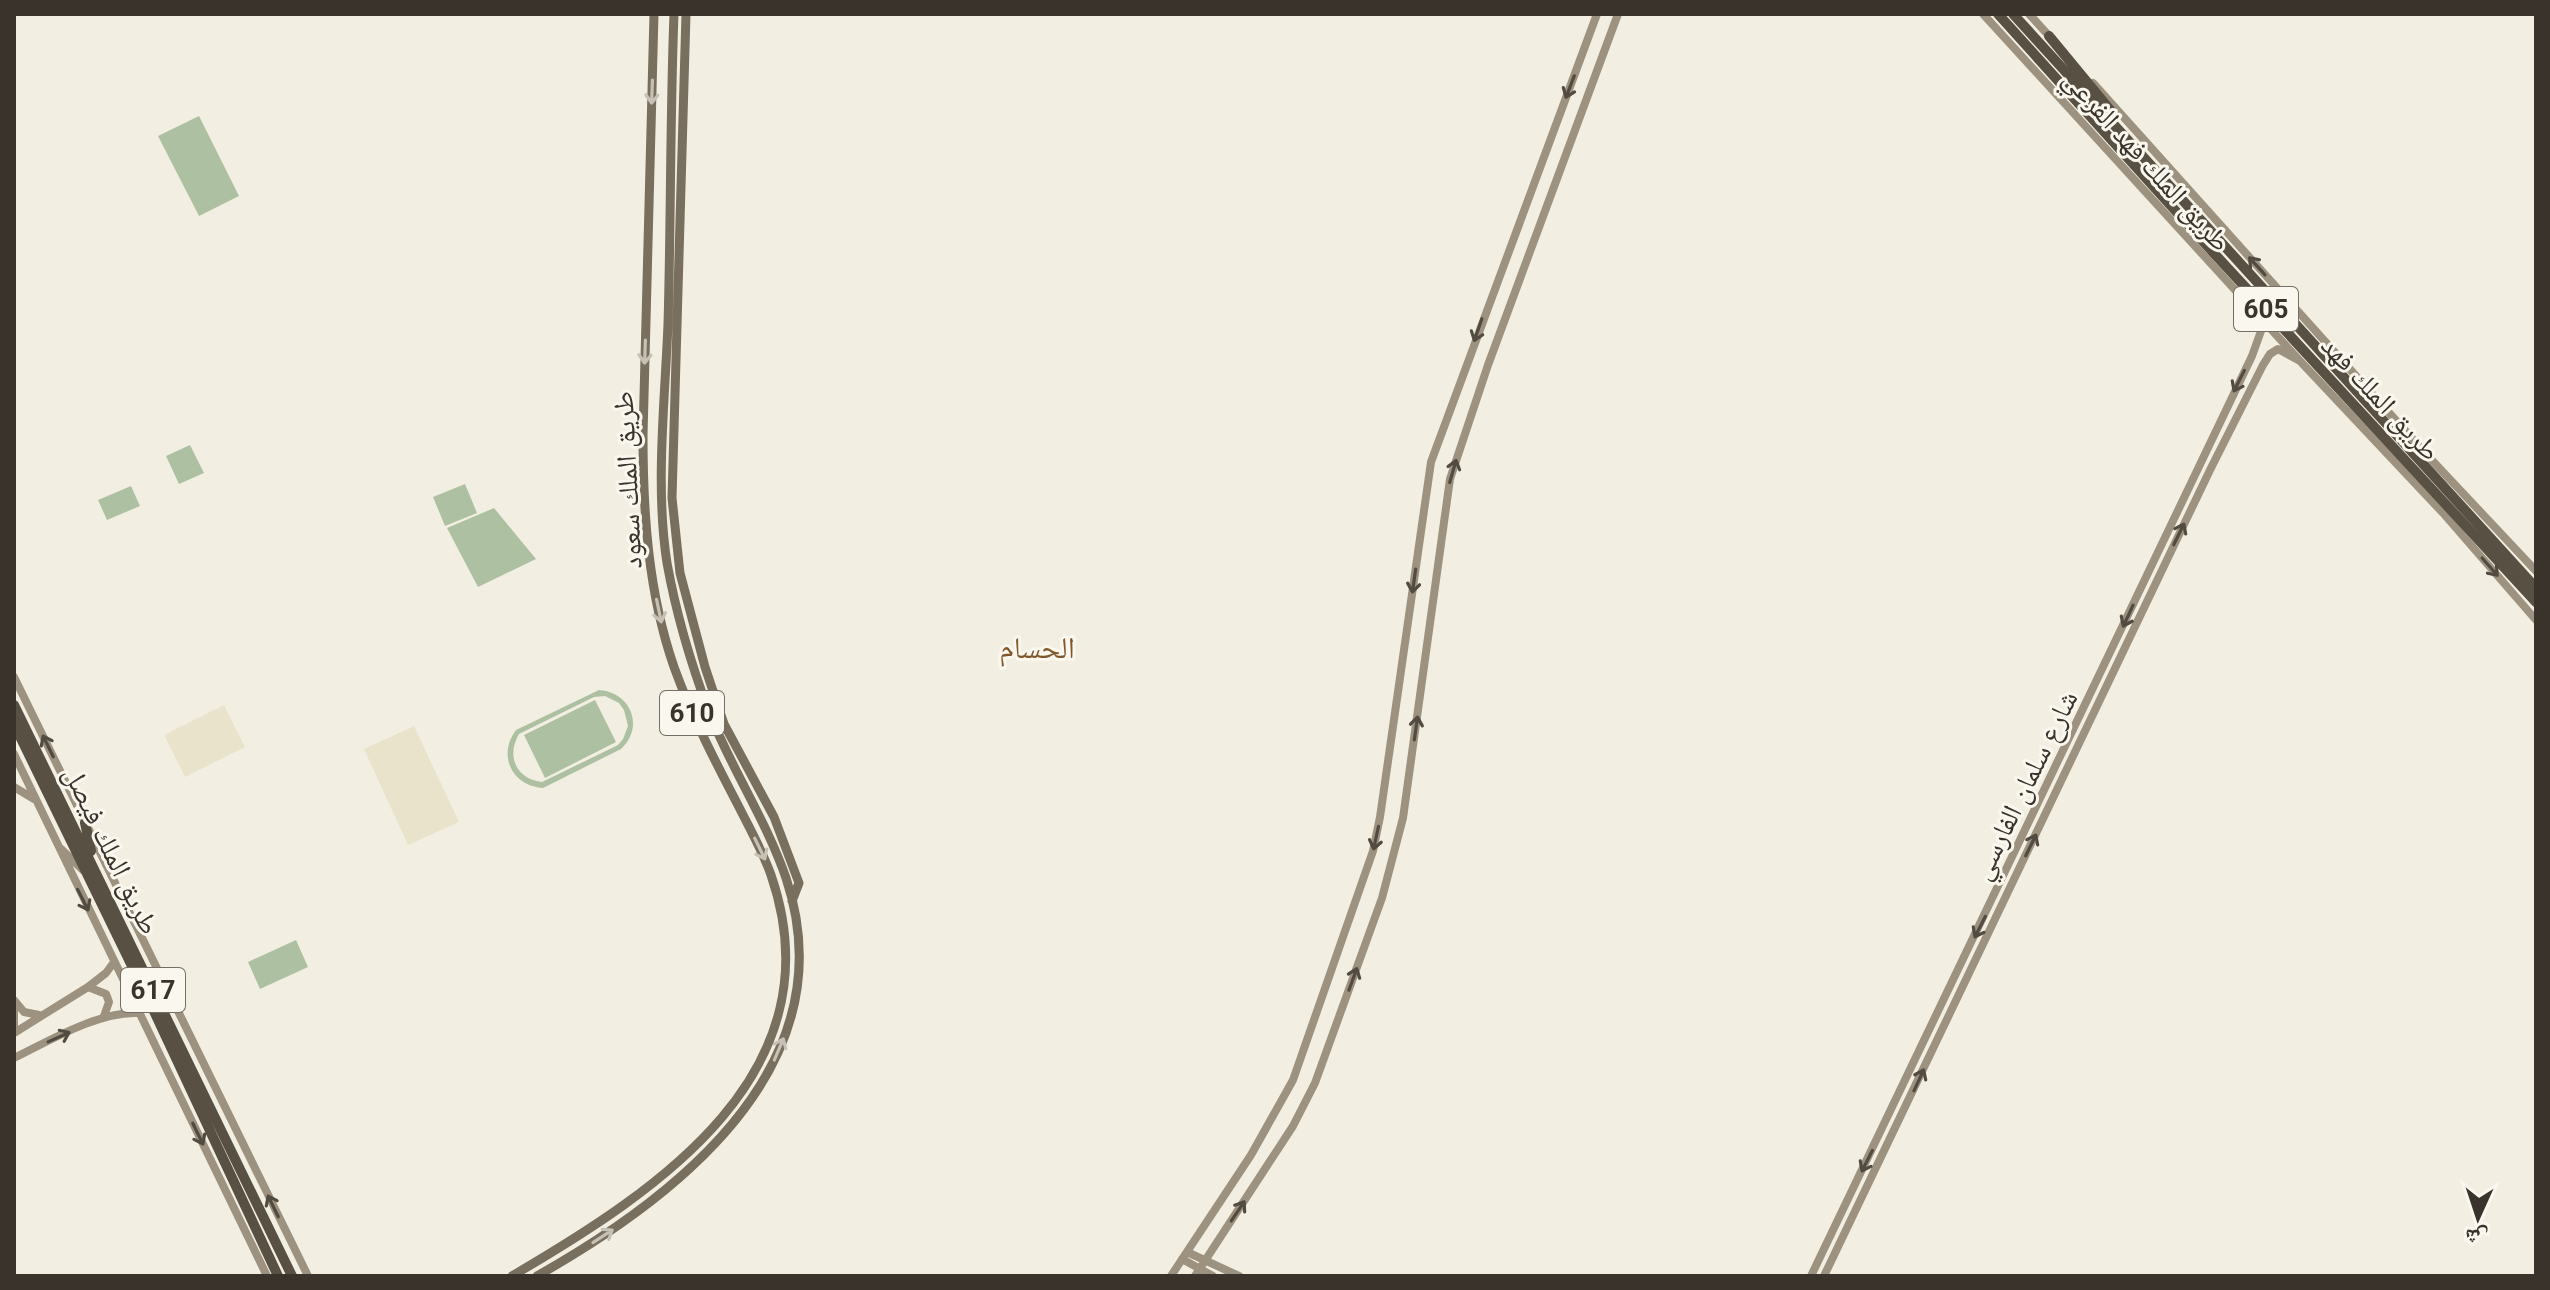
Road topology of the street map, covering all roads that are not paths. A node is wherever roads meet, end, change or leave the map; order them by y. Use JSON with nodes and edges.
{"nodes":[{"id":1,"x":654,"y":14,"type":"edge"},
{"id":2,"x":674,"y":14,"type":"edge"},
{"id":3,"x":686,"y":14,"type":"edge"},
{"id":4,"x":1597,"y":14,"type":"edge"},
{"id":5,"x":1618,"y":14,"type":"edge"},
{"id":6,"x":1983,"y":14,"type":"edge"},
{"id":7,"x":1998,"y":14,"type":"edge"},
{"id":8,"x":2013,"y":14,"type":"edge"},
{"id":9,"x":2029,"y":14,"type":"edge"},
{"id":10,"x":2049,"y":36,"type":"junction"},
{"id":11,"x":2177,"y":192,"type":"junction"},
{"id":12,"x":2253,"y":309,"type":"junction"},
{"id":13,"x":2252,"y":356,"type":"junction"},
{"id":14,"x":2300,"y":361,"type":"junction"},
{"id":15,"x":2263,"y":365,"type":"junction"},
{"id":16,"x":2536,"y":571,"type":"edge"},
{"id":17,"x":2536,"y":588,"type":"edge"},
{"id":18,"x":2536,"y":602,"type":"edge"},
{"id":19,"x":2536,"y":620,"type":"edge"},
{"id":20,"x":14,"y":677,"type":"edge"},
{"id":21,"x":14,"y":705,"type":"edge"},
{"id":22,"x":14,"y":724,"type":"edge"},
{"id":23,"x":14,"y":754,"type":"edge"},
{"id":24,"x":14,"y":787,"type":"edge"},
{"id":25,"x":37,"y":800,"type":"junction"},
{"id":26,"x":85,"y":823,"type":"junction"},
{"id":27,"x":57,"y":846,"type":"junction"},
{"id":28,"x":90,"y":869,"type":"junction"},
{"id":29,"x":792,"y":901,"type":"junction"},
{"id":30,"x":114,"y":962,"type":"junction"},
{"id":31,"x":88,"y":987,"type":"junction"},
{"id":32,"x":14,"y":1000,"type":"edge"},
{"id":33,"x":14,"y":1012,"type":"edge"},
{"id":34,"x":138,"y":1013,"type":"junction"},
{"id":35,"x":40,"y":1015,"type":"junction"},
{"id":36,"x":104,"y":1016,"type":"junction"},
{"id":37,"x":14,"y":1030,"type":"edge"},
{"id":38,"x":14,"y":1058,"type":"edge"},
{"id":39,"x":1185,"y":1256,"type":"junction"},
{"id":40,"x":1205,"y":1260,"type":"junction"},
{"id":41,"x":1197,"y":1273,"type":"edge"},
{"id":42,"x":267,"y":1276,"type":"edge"},
{"id":43,"x":278,"y":1276,"type":"edge"},
{"id":44,"x":292,"y":1276,"type":"edge"},
{"id":45,"x":308,"y":1276,"type":"edge"},
{"id":46,"x":512,"y":1276,"type":"edge"},
{"id":47,"x":537,"y":1276,"type":"edge"},
{"id":48,"x":1171,"y":1276,"type":"edge"},
{"id":49,"x":1213,"y":1276,"type":"edge"},
{"id":50,"x":1239,"y":1276,"type":"edge"},
{"id":51,"x":1811,"y":1276,"type":"edge"},
{"id":52,"x":1824,"y":1276,"type":"edge"}],
"edges":[{"from":1,"to":46,"type":"main road","name":"طريق الملك سعود","number":"610","one_way":true},
{"from":2,"to":29,"type":"main road","name":"طريق الملك سعود","number":"610"},
{"from":3,"to":29,"type":"main road"},
{"from":4,"to":39,"type":"main road","one_way":true},
{"from":40,"to":5,"type":"main road","one_way":true},
{"from":6,"to":12,"type":"main road","name":"طريق الملك فهد الفرعي"},
{"from":7,"to":18,"type":"highway","name":"طريق الملك فهد","number":"605"},
{"from":8,"to":11,"type":"highway","name":"طريق الملك فهد","number":"605"},
{"from":9,"to":10,"type":"main road","name":"طريق الملك فهد الفرعي"},
{"from":10,"to":11,"type":"highway"},
{"from":16,"to":10,"type":"main road","name":"طريق الملك فهد الفرعي","one_way":true},
{"from":11,"to":17,"type":"highway","name":"طريق الملك فهد","number":"605"},
{"from":12,"to":13,"type":"main road","name":"شارع سلمان الفارسي"},
{"from":12,"to":14,"type":"main road","name":"طريق الملك فهد الفرعي"},
{"from":13,"to":15,"type":"main road"},
{"from":13,"to":51,"type":"main road","name":"شارع سلمان الفارسي","one_way":true},
{"from":14,"to":15,"type":"main road"},
{"from":14,"to":19,"type":"main road","name":"طريق الملك فهد الفرعي","one_way":true},
{"from":52,"to":15,"type":"main road","name":"شارع سلمان الفارسي","one_way":true},
{"from":26,"to":20,"type":"main road","one_way":true},
{"from":21,"to":28,"type":"highway","name":"طريق الملك فيصل","number":"617"},
{"from":22,"to":28,"type":"highway","name":"طريق الملك فيصل","number":"617"},
{"from":23,"to":25,"type":"main road"},
{"from":24,"to":25,"type":"main road"},
{"from":25,"to":27,"type":"main road"},
{"from":26,"to":28,"type":"highway"},
{"from":45,"to":26,"type":"main road","one_way":true},
{"from":27,"to":28,"type":"main road"},
{"from":27,"to":30,"type":"main road","one_way":true},
{"from":28,"to":43,"type":"highway","name":"طريق الملك فيصل","number":"617"},
{"from":28,"to":44,"type":"highway","name":"طريق الملك فيصل","number":"617"},
{"from":47,"to":29,"type":"main road","name":"طريق الملك سعود","number":"610","one_way":true},
{"from":30,"to":31,"type":"main road"},
{"from":30,"to":34,"type":"main road"},
{"from":31,"to":35,"type":"main road"},
{"from":31,"to":36,"type":"main road"},
{"from":32,"to":35,"type":"main road"},
{"from":33,"to":37,"type":"main road"},
{"from":34,"to":36,"type":"main road"},
{"from":34,"to":42,"type":"main road","one_way":true},
{"from":35,"to":37,"type":"main road"},
{"from":38,"to":36,"type":"main road","one_way":true},
{"from":39,"to":40,"type":"main road"},
{"from":39,"to":41,"type":"main road"},
{"from":39,"to":48,"type":"main road"},
{"from":40,"to":41,"type":"main road"},
{"from":40,"to":50,"type":"main road"},
{"from":41,"to":49,"type":"main road"}]}
